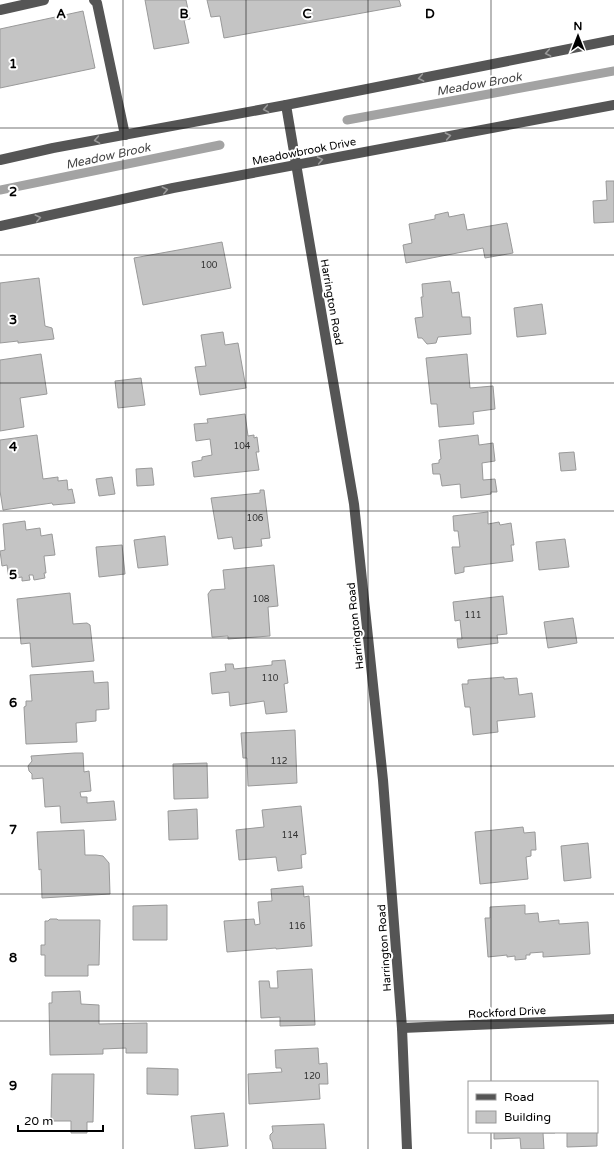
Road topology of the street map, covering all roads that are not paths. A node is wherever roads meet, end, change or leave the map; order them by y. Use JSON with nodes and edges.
{"nodes":[{"id":1,"x":44,"y":0,"type":"edge"},
{"id":2,"x":94,"y":0,"type":"edge"},
{"id":3,"x":0,"y":10,"type":"edge"},
{"id":4,"x":614,"y":40,"type":"edge"},
{"id":5,"x":614,"y":104,"type":"edge"},
{"id":6,"x":286,"y":106,"type":"junction"},
{"id":7,"x":124,"y":135,"type":"junction"},
{"id":8,"x":0,"y":160,"type":"edge"},
{"id":9,"x":296,"y":165,"type":"junction"},
{"id":10,"x":0,"y":226,"type":"edge"},
{"id":11,"x":614,"y":1019,"type":"edge"},
{"id":12,"x":402,"y":1028,"type":"junction"},
{"id":13,"x":407,"y":1149,"type":"edge"}],
"edges":[{"from":1,"to":3,"type":"street"},
{"from":2,"to":7,"type":"street"},
{"from":4,"to":6,"type":"street","one_way":true},
{"from":9,"to":5,"type":"street","name":"Meadowbrook Drive","one_way":true},
{"from":6,"to":7,"type":"street","one_way":true},
{"from":6,"to":9,"type":"street","name":"Harrington Road"},
{"from":7,"to":8,"type":"street","one_way":true},
{"from":10,"to":9,"type":"street","name":"Meadowbrook Drive","one_way":true},
{"from":9,"to":12,"type":"street","name":"Harrington Road"},
{"from":11,"to":12,"type":"street","name":"Rockford Drive"},
{"from":12,"to":13,"type":"street","name":"Harrington Road"}]}
